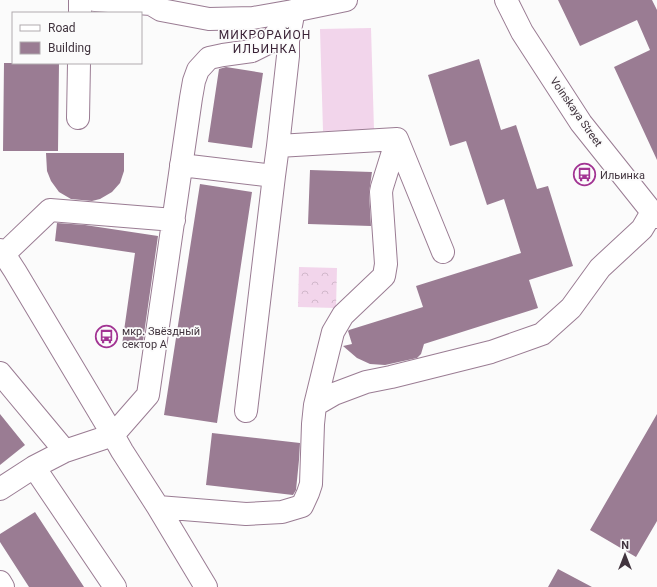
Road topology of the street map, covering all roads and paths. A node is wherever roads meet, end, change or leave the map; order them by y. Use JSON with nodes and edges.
{"nodes":[{"id":1,"x":80,"y":0,"type":"edge"},
{"id":2,"x":95,"y":0,"type":"edge"},
{"id":3,"x":346,"y":0,"type":"edge"},
{"id":4,"x":506,"y":0,"type":"edge"},
{"id":5,"x":151,"y":2,"type":"edge"},
{"id":6,"x":80,"y":12,"type":"edge"},
{"id":7,"x":293,"y":12,"type":"junction"},
{"id":8,"x":79,"y":64,"type":"edge"},
{"id":9,"x":78,"y":118,"type":"dead end"},
{"id":10,"x":397,"y":138,"type":"junction"},
{"id":11,"x":278,"y":146,"type":"junction"},
{"id":12,"x":181,"y":165,"type":"junction"},
{"id":13,"x":274,"y":176,"type":"junction"},
{"id":14,"x":655,"y":215,"type":"edge"},
{"id":15,"x":174,"y":220,"type":"junction"},
{"id":16,"x":2,"y":252,"type":"edge"},
{"id":17,"x":443,"y":252,"type":"dead end"},
{"id":18,"x":0,"y":373,"type":"edge"},
{"id":19,"x":315,"y":405,"type":"junction"},
{"id":20,"x":246,"y":411,"type":"dead end"},
{"id":21,"x":114,"y":435,"type":"junction"},
{"id":22,"x":65,"y":451,"type":"junction"},
{"id":23,"x":34,"y":467,"type":"junction"},
{"id":24,"x":0,"y":489,"type":"edge"},
{"id":25,"x":158,"y":507,"type":"junction"},
{"id":26,"x":0,"y":582,"type":"edge"},
{"id":27,"x":3,"y":587,"type":"edge"},
{"id":28,"x":115,"y":587,"type":"edge"},
{"id":29,"x":206,"y":587,"type":"edge"}],
"edges":[{"from":1,"to":6,"type":"street"},
{"from":2,"to":5,"type":"street"},
{"from":3,"to":7,"type":"street"},
{"from":4,"to":14,"type":"street","name":"Voinskaya Street"},
{"from":5,"to":7,"type":"street"},
{"from":7,"to":11,"type":"street"},
{"from":7,"to":12,"type":"street"},
{"from":8,"to":9,"type":"street"},
{"from":10,"to":11,"type":"street"},
{"from":10,"to":17,"type":"street"},
{"from":10,"to":19,"type":"street"},
{"from":11,"to":13,"type":"street"},
{"from":12,"to":13,"type":"street"},
{"from":12,"to":15,"type":"street"},
{"from":13,"to":20,"type":"street"},
{"from":14,"to":19,"type":"street"},
{"from":15,"to":16,"type":"street"},
{"from":15,"to":21,"type":"street"},
{"from":16,"to":21,"type":"street"},
{"from":18,"to":22,"type":"street"},
{"from":19,"to":25,"type":"street"},
{"from":21,"to":22,"type":"street"},
{"from":21,"to":25,"type":"street"},
{"from":22,"to":23,"type":"street"},
{"from":23,"to":24,"type":"street"},
{"from":23,"to":28,"type":"street"},
{"from":25,"to":29,"type":"street"},
{"from":26,"to":27,"type":"street"}]}
